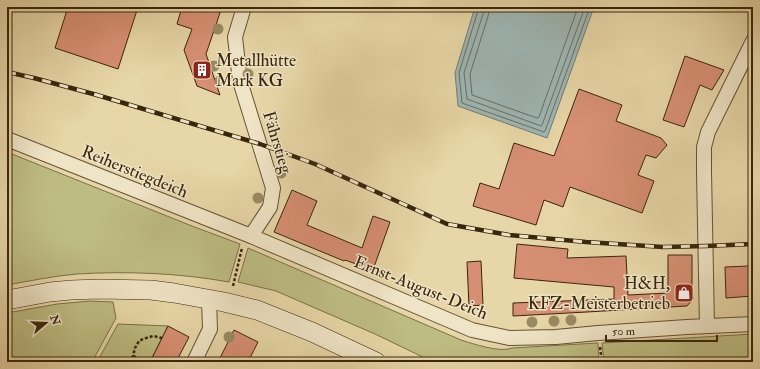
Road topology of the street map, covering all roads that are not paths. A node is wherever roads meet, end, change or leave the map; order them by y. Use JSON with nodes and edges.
{"nodes":[{"id":1,"x":244,"y":7,"type":"edge"},
{"id":2,"x":753,"y":41,"type":"edge"},
{"id":3,"x":7,"y":139,"type":"edge"},
{"id":4,"x":247,"y":240,"type":"junction"},
{"id":5,"x":209,"y":299,"type":"junction"},
{"id":6,"x":7,"y":300,"type":"edge"},
{"id":7,"x":753,"y":324,"type":"edge"},
{"id":8,"x":707,"y":326,"type":"junction"},
{"id":9,"x":194,"y":362,"type":"edge"},
{"id":10,"x":376,"y":362,"type":"edge"}],
"edges":[{"from":1,"to":4,"type":"street","name":"Fährstieg"},
{"from":2,"to":8,"type":"street"},
{"from":3,"to":4,"type":"street","name":"Reiherstiegdeich"},
{"from":4,"to":8,"type":"street","name":"Ernst-August-Deich"},
{"from":5,"to":6,"type":"main road"},
{"from":5,"to":9,"type":"street"},
{"from":5,"to":10,"type":"main road"},
{"from":7,"to":8,"type":"street","name":"Ernst-August-Deich"}]}
